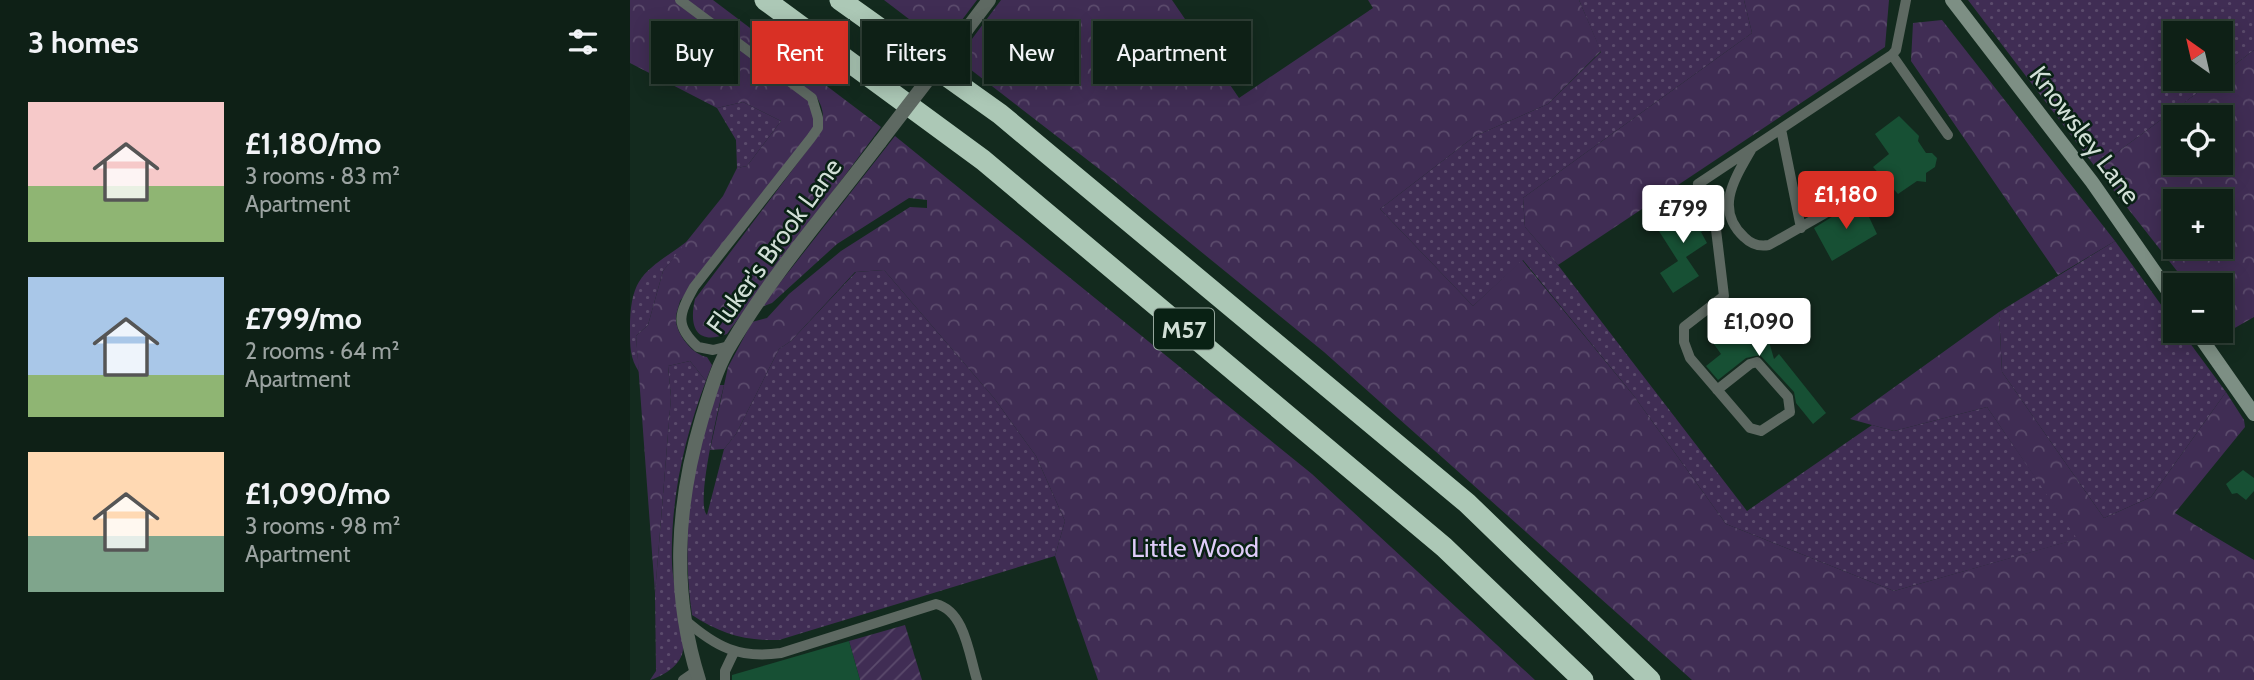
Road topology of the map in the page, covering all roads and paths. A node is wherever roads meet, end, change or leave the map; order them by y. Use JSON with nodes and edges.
{"nodes":[{"id":1,"x":680,"y":0,"type":"edge"},
{"id":2,"x":765,"y":0,"type":"edge"},
{"id":3,"x":840,"y":0,"type":"edge"},
{"id":4,"x":989,"y":0,"type":"edge"},
{"id":5,"x":1906,"y":0,"type":"edge"},
{"id":6,"x":1952,"y":0,"type":"edge"},
{"id":7,"x":1892,"y":55,"type":"junction"},
{"id":8,"x":1781,"y":129,"type":"junction"},
{"id":9,"x":1948,"y":135,"type":"dead end"},
{"id":10,"x":1752,"y":147,"type":"junction"},
{"id":11,"x":1836,"y":206,"type":"dead end"},
{"id":12,"x":1801,"y":228,"type":"junction"},
{"id":13,"x":2163,"y":284,"type":"edge"},
{"id":14,"x":2204,"y":343,"type":"edge"},
{"id":15,"x":729,"y":346,"type":"junction"},
{"id":16,"x":1717,"y":390,"type":"junction"},
{"id":17,"x":2254,"y":414,"type":"edge"},
{"id":18,"x":685,"y":620,"type":"junction"},
{"id":19,"x":734,"y":652,"type":"junction"},
{"id":20,"x":698,"y":676,"type":"edge"},
{"id":21,"x":683,"y":680,"type":"edge"},
{"id":22,"x":725,"y":680,"type":"edge"},
{"id":23,"x":977,"y":680,"type":"edge"},
{"id":24,"x":1583,"y":680,"type":"edge"},
{"id":25,"x":1650,"y":680,"type":"edge"}],
"edges":[{"from":1,"to":15,"type":"lane"},
{"from":2,"to":24,"type":"highway","number":"M57"},
{"from":3,"to":25,"type":"highway","number":"M57"},
{"from":4,"to":15,"type":"street","name":"Fluker's Brook Lane","bridge":true},
{"from":5,"to":7,"type":"lane"},
{"from":6,"to":13,"type":"main road","name":"Knowsley Lane"},
{"from":7,"to":8,"type":"lane"},
{"from":7,"to":9,"type":"lane"},
{"from":8,"to":10,"type":"lane"},
{"from":8,"to":12,"type":"lane"},
{"from":10,"to":12,"type":"lane"},
{"from":10,"to":16,"type":"lane"},
{"from":11,"to":12,"type":"lane"},
{"from":14,"to":17,"type":"main road"},
{"from":15,"to":18,"type":"street","name":"Fluker's Brook Lane"},
{"from":16,"to":16,"type":"lane"},
{"from":18,"to":19,"type":"lane"},
{"from":18,"to":20,"type":"street","name":"Fluker's Brook Lane"},
{"from":19,"to":22,"type":"lane"},
{"from":19,"to":23,"type":"lane"},
{"from":20,"to":21,"type":"lane"}]}
